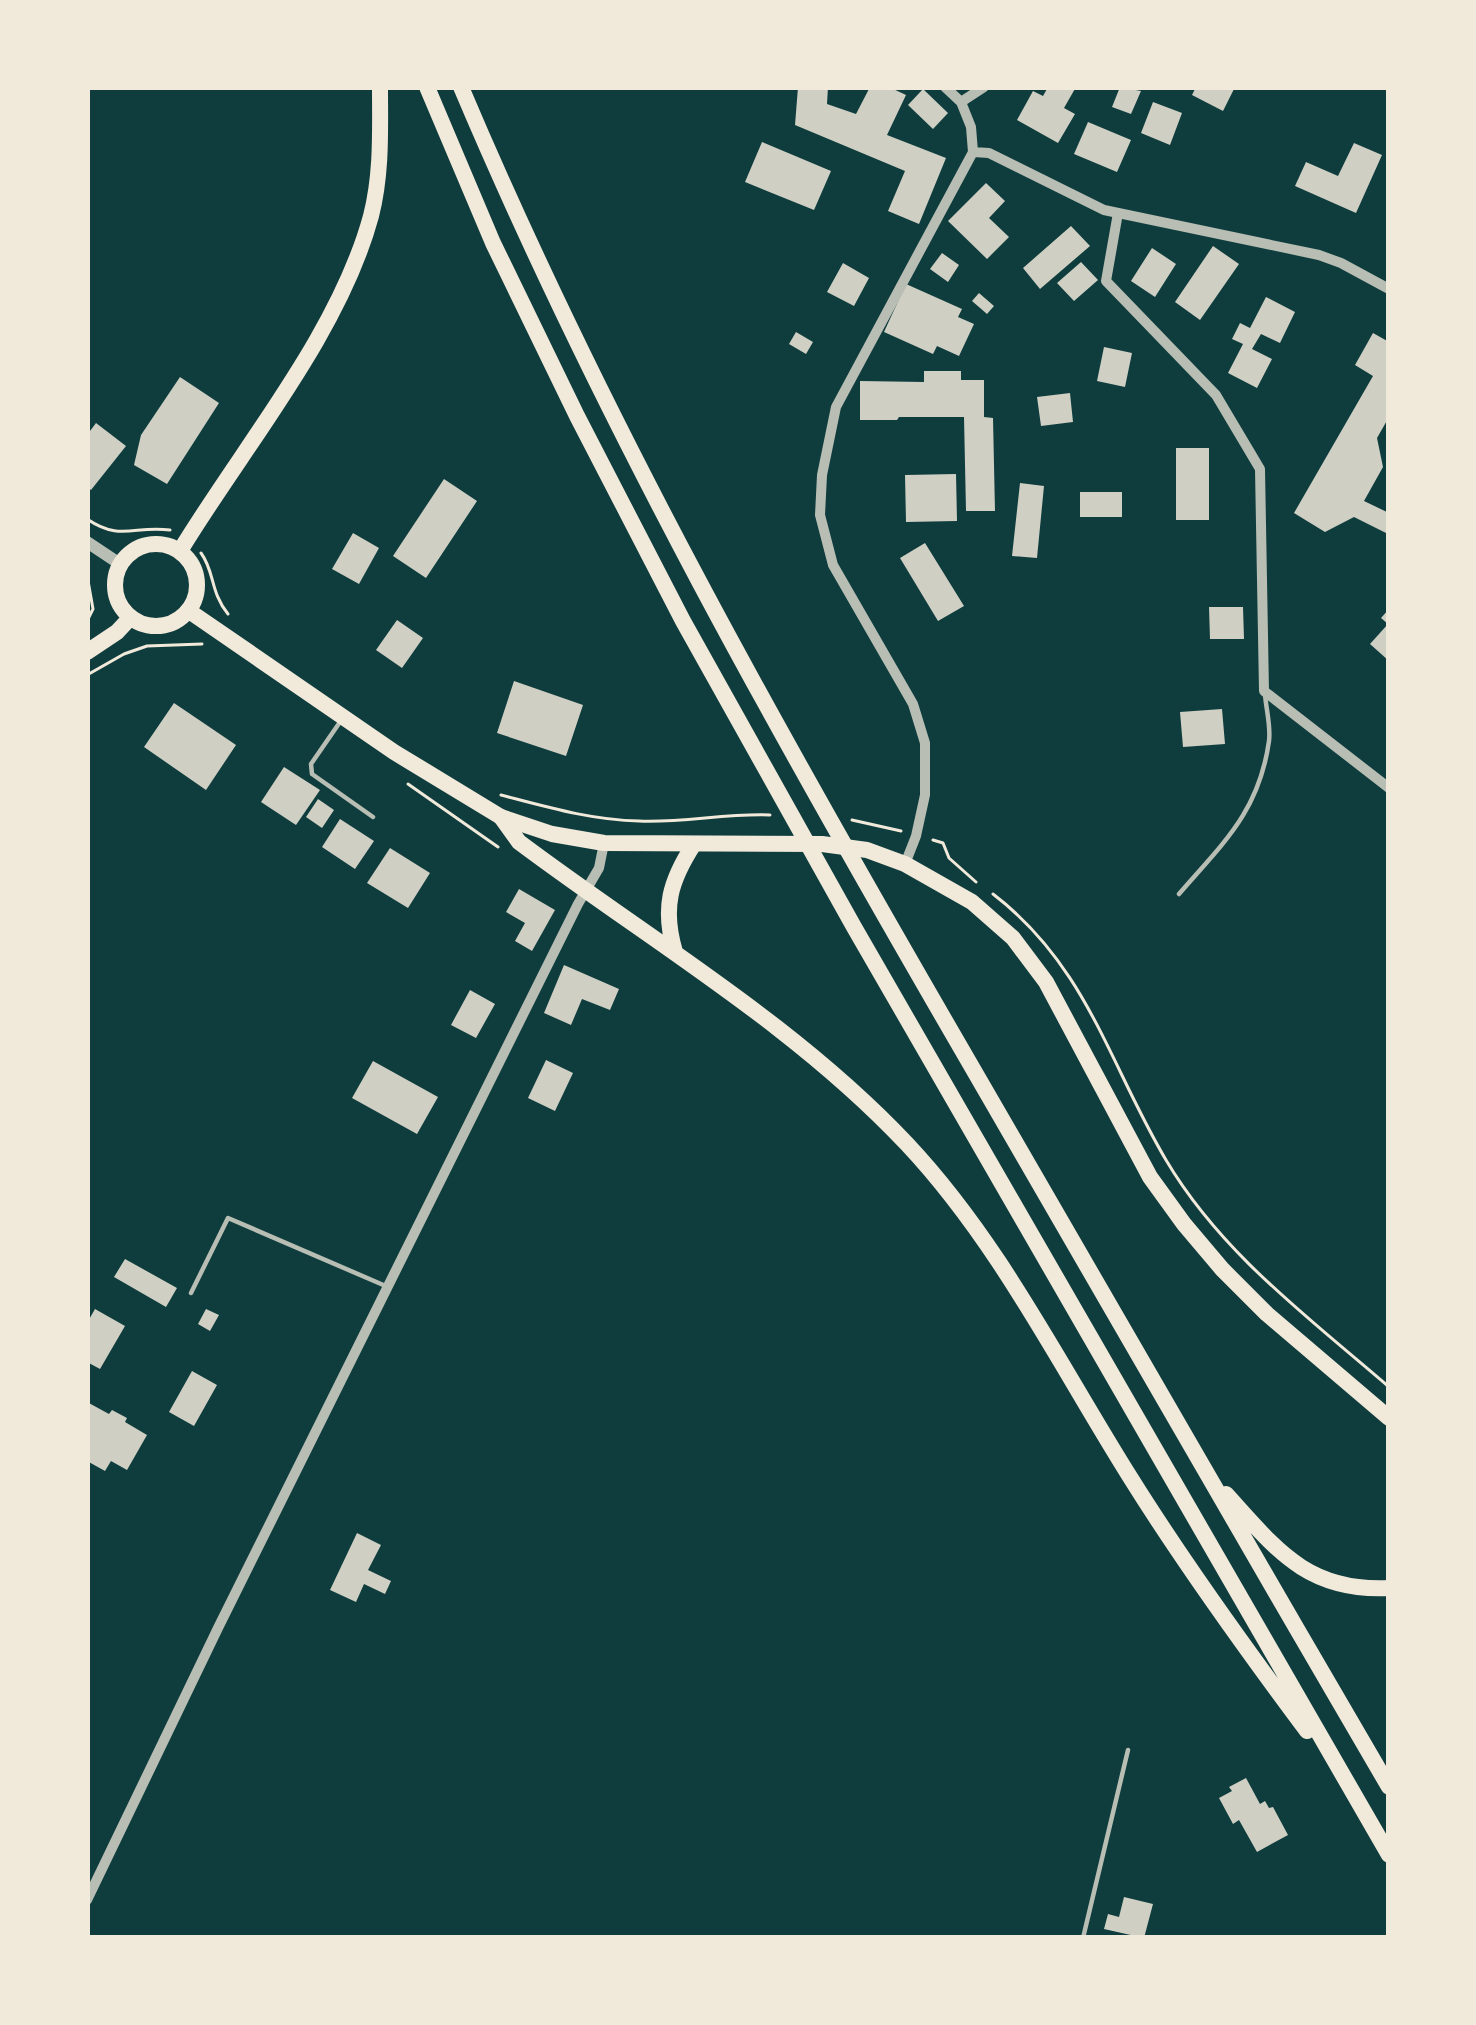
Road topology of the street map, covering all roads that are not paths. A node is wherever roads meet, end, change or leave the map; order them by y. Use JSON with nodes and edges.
{"nodes":[{"id":1,"x":380,"y":87,"type":"edge"},
{"id":2,"x":427,"y":87,"type":"edge"},
{"id":3,"x":460,"y":87,"type":"edge"},
{"id":4,"x":945,"y":87,"type":"edge"},
{"id":5,"x":984,"y":87,"type":"edge"},
{"id":6,"x":961,"y":102,"type":"junction"},
{"id":7,"x":973,"y":152,"type":"junction"},
{"id":8,"x":1118,"y":213,"type":"junction"},
{"id":9,"x":1389,"y":289,"type":"edge"},
{"id":10,"x":87,"y":542,"type":"edge"},
{"id":11,"x":183,"y":545,"type":"junction"},
{"id":12,"x":120,"y":564,"type":"junction"},
{"id":13,"x":189,"y":610,"type":"junction"},
{"id":14,"x":131,"y":617,"type":"junction"},
{"id":15,"x":87,"y":652,"type":"edge"},
{"id":16,"x":1264,"y":691,"type":"junction"},
{"id":17,"x":343,"y":717,"type":"junction"},
{"id":18,"x":1389,"y":788,"type":"edge"},
{"id":19,"x":373,"y":817,"type":"dead end"},
{"id":20,"x":501,"y":817,"type":"junction"},
{"id":21,"x":604,"y":843,"type":"junction"},
{"id":22,"x":694,"y":844,"type":"junction"},
{"id":23,"x":904,"y":864,"type":"junction"},
{"id":24,"x":585,"y":891,"type":"junction"},
{"id":25,"x":1179,"y":894,"type":"dead end"},
{"id":26,"x":676,"y":953,"type":"junction"},
{"id":27,"x":389,"y":1287,"type":"junction"},
{"id":28,"x":190,"y":1294,"type":"dead end"},
{"id":29,"x":1389,"y":1418,"type":"edge"},
{"id":30,"x":1202,"y":1466,"type":"junction"},
{"id":31,"x":1389,"y":1588,"type":"edge"},
{"id":32,"x":1127,"y":1750,"type":"dead end"},
{"id":33,"x":1389,"y":1787,"type":"edge"},
{"id":34,"x":1355,"y":1796,"type":"junction"},
{"id":35,"x":1389,"y":1855,"type":"edge"},
{"id":36,"x":87,"y":1900,"type":"edge"},
{"id":37,"x":1083,"y":1938,"type":"edge"}],
"edges":[{"from":1,"to":11,"type":"main road"},
{"from":2,"to":34,"type":"main road"},
{"from":3,"to":30,"type":"main road"},
{"from":4,"to":6,"type":"street"},
{"from":5,"to":6,"type":"street"},
{"from":6,"to":7,"type":"street"},
{"from":7,"to":8,"type":"street"},
{"from":7,"to":23,"type":"street"},
{"from":8,"to":9,"type":"street"},
{"from":8,"to":16,"type":"street"},
{"from":10,"to":12,"type":"street"},
{"from":11,"to":12,"type":"main road"},
{"from":11,"to":13,"type":"main road"},
{"from":12,"to":14,"type":"main road"},
{"from":13,"to":14,"type":"main road"},
{"from":13,"to":17,"type":"main road"},
{"from":14,"to":15,"type":"main road"},
{"from":16,"to":18,"type":"street"},
{"from":16,"to":25,"type":"lane"},
{"from":17,"to":19,"type":"lane"},
{"from":17,"to":20,"type":"main road"},
{"from":20,"to":21,"type":"main road"},
{"from":20,"to":24,"type":"main road"},
{"from":21,"to":22,"type":"main road"},
{"from":21,"to":24,"type":"street"},
{"from":22,"to":23,"type":"main road"},
{"from":22,"to":26,"type":"main road"},
{"from":23,"to":29,"type":"main road"},
{"from":24,"to":26,"type":"main road"},
{"from":24,"to":27,"type":"street"},
{"from":26,"to":34,"type":"main road"},
{"from":27,"to":28,"type":"lane"},
{"from":27,"to":36,"type":"street"},
{"from":30,"to":31,"type":"main road"},
{"from":30,"to":33,"type":"main road"},
{"from":32,"to":37,"type":"lane"},
{"from":34,"to":35,"type":"main road"}]}
